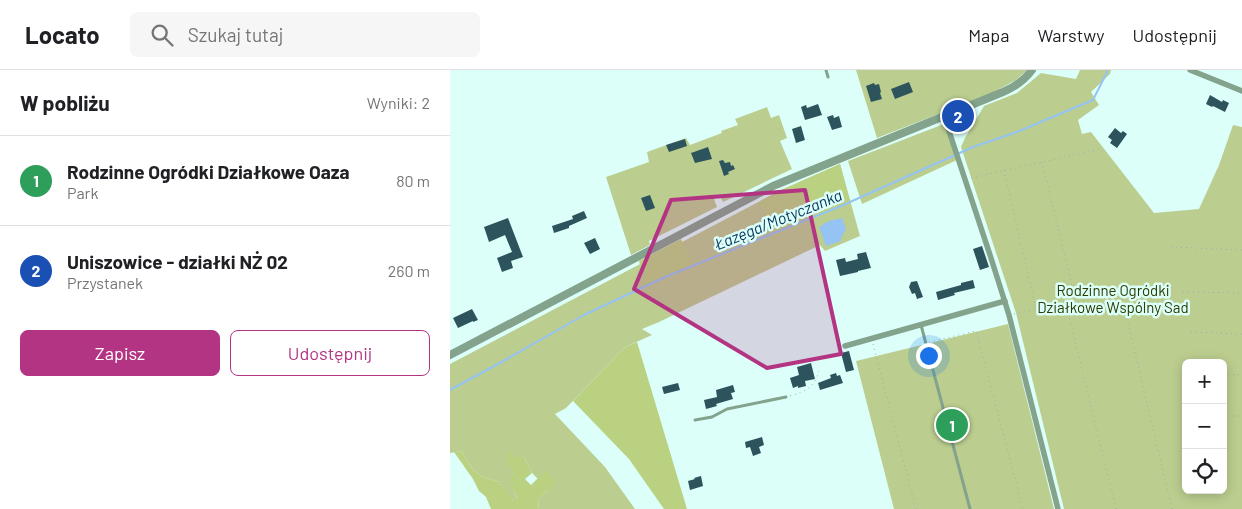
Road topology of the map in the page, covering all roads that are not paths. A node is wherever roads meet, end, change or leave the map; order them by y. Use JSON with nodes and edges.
{"nodes":[{"id":1,"x":826,"y":70,"type":"edge"},
{"id":2,"x":1032,"y":70,"type":"edge"},
{"id":3,"x":1190,"y":70,"type":"edge"},
{"id":4,"x":828,"y":76,"type":"dead end"},
{"id":5,"x":1242,"y":91,"type":"edge"},
{"id":6,"x":967,"y":107,"type":"junction"},
{"id":7,"x":944,"y":116,"type":"junction"},
{"id":8,"x":949,"y":130,"type":"junction"},
{"id":9,"x":1004,"y":301,"type":"junction"},
{"id":10,"x":921,"y":324,"type":"junction"},
{"id":11,"x":845,"y":346,"type":"dead end"},
{"id":12,"x":450,"y":355,"type":"edge"},
{"id":13,"x":786,"y":397,"type":"road end"},
{"id":14,"x":695,"y":420,"type":"dead end"},
{"id":15,"x":970,"y":509,"type":"edge"},
{"id":16,"x":1058,"y":509,"type":"edge"}],
"edges":[{"from":1,"to":4,"type":"lane"},
{"from":2,"to":6,"type":"street"},
{"from":3,"to":5,"type":"street"},
{"from":6,"to":7,"type":"street"},
{"from":6,"to":8,"type":"lane"},
{"from":7,"to":8,"type":"street"},
{"from":7,"to":12,"type":"street"},
{"from":8,"to":9,"type":"street"},
{"from":9,"to":10,"type":"street"},
{"from":9,"to":16,"type":"street"},
{"from":10,"to":11,"type":"street"},
{"from":10,"to":15,"type":"lane"},
{"from":13,"to":14,"type":"lane"}]}
